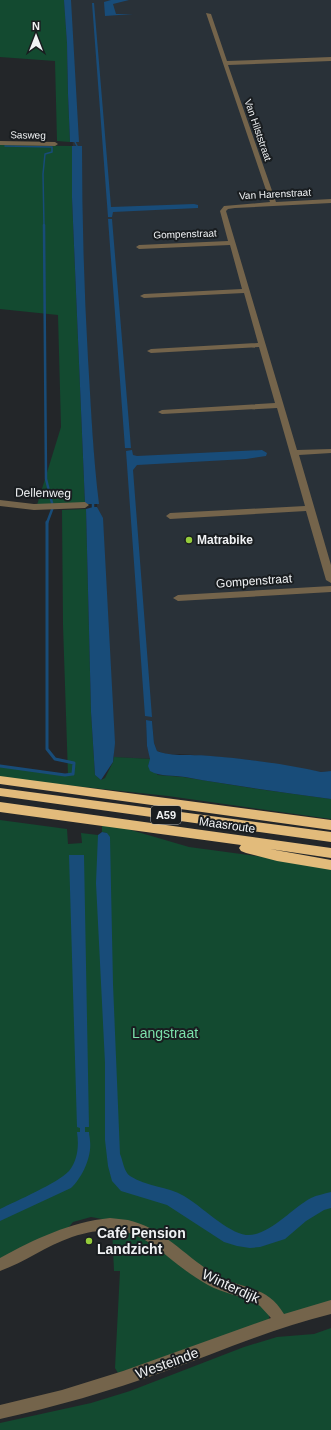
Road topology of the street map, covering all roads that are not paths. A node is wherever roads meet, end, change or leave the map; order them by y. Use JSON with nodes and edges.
{"nodes":[{"id":1,"x":208,"y":14,"type":"dead end"},
{"id":2,"x":331,"y":59,"type":"edge"},
{"id":3,"x":225,"y":63,"type":"junction"},
{"id":4,"x":0,"y":143,"type":"edge"},
{"id":5,"x":55,"y":144,"type":"dead end"},
{"id":6,"x":331,"y":201,"type":"edge"},
{"id":7,"x":274,"y":204,"type":"junction"},
{"id":8,"x":223,"y":211,"type":"joint"},
{"id":9,"x":232,"y":242,"type":"junction"},
{"id":10,"x":139,"y":246,"type":"dead end"},
{"id":11,"x":246,"y":291,"type":"junction"},
{"id":12,"x":144,"y":296,"type":"dead end"},
{"id":13,"x":262,"y":345,"type":"junction"},
{"id":14,"x":151,"y":351,"type":"dead end"},
{"id":15,"x":280,"y":405,"type":"junction"},
{"id":16,"x":162,"y":412,"type":"dead end"},
{"id":17,"x":331,"y":451,"type":"edge"},
{"id":18,"x":294,"y":453,"type":"junction"},
{"id":19,"x":0,"y":503,"type":"edge"},
{"id":20,"x":85,"y":505,"type":"dead end"},
{"id":21,"x":310,"y":508,"type":"junction"},
{"id":22,"x":170,"y":516,"type":"dead end"},
{"id":23,"x":331,"y":579,"type":"edge"},
{"id":24,"x":331,"y":588,"type":"edge"},
{"id":25,"x":178,"y":598,"type":"dead end"},
{"id":26,"x":0,"y":780,"type":"edge"},
{"id":27,"x":0,"y":792,"type":"edge"},
{"id":28,"x":0,"y":807,"type":"edge"},
{"id":29,"x":331,"y":825,"type":"edge"},
{"id":30,"x":178,"y":832,"type":"junction"},
{"id":31,"x":331,"y":837,"type":"edge"},
{"id":32,"x":331,"y":853,"type":"edge"},
{"id":33,"x":331,"y":865,"type":"edge"},
{"id":34,"x":0,"y":1265,"type":"edge"},
{"id":35,"x":331,"y":1307,"type":"edge"},
{"id":36,"x":280,"y":1322,"type":"junction"},
{"id":37,"x":0,"y":1412,"type":"edge"}],
"edges":[{"from":1,"to":3,"type":"street","name":"Van Hilststraat"},
{"from":2,"to":3,"type":"street"},
{"from":3,"to":7,"type":"street","name":"Van Hilststraat"},
{"from":4,"to":5,"type":"street","name":"Sasweg"},
{"from":6,"to":7,"type":"street","name":"Van Harenstraat"},
{"from":7,"to":8,"type":"street","name":"Van Harenstraat"},
{"from":8,"to":9,"type":"street","name":"Gompenstraat"},
{"from":9,"to":10,"type":"street","name":"Gompenstraat"},
{"from":9,"to":11,"type":"street","name":"Gompenstraat"},
{"from":11,"to":12,"type":"street"},
{"from":11,"to":13,"type":"street","name":"Gompenstraat"},
{"from":13,"to":14,"type":"street"},
{"from":13,"to":15,"type":"street","name":"Gompenstraat"},
{"from":15,"to":16,"type":"street"},
{"from":15,"to":18,"type":"street","name":"Gompenstraat"},
{"from":17,"to":18,"type":"street"},
{"from":18,"to":21,"type":"street","name":"Gompenstraat"},
{"from":19,"to":20,"type":"street","name":"Dellenweg"},
{"from":21,"to":22,"type":"street"},
{"from":21,"to":23,"type":"street","name":"Gompenstraat"},
{"from":24,"to":25,"type":"street","name":"Gompenstraat"},
{"from":26,"to":29,"type":"highway","number":"A59"},
{"from":27,"to":31,"type":"highway","name":"Maasroute","number":"A59"},
{"from":28,"to":30,"type":"highway","name":"Maasroute","number":"A59"},
{"from":30,"to":32,"type":"highway","name":"Maasroute","number":"A59"},
{"from":30,"to":33,"type":"highway","number":"A59"},
{"from":34,"to":36,"type":"street","name":"Winterdijk"},
{"from":35,"to":36,"type":"street","name":"Westeinde"},
{"from":36,"to":37,"type":"street","name":"Westeinde"}]}
